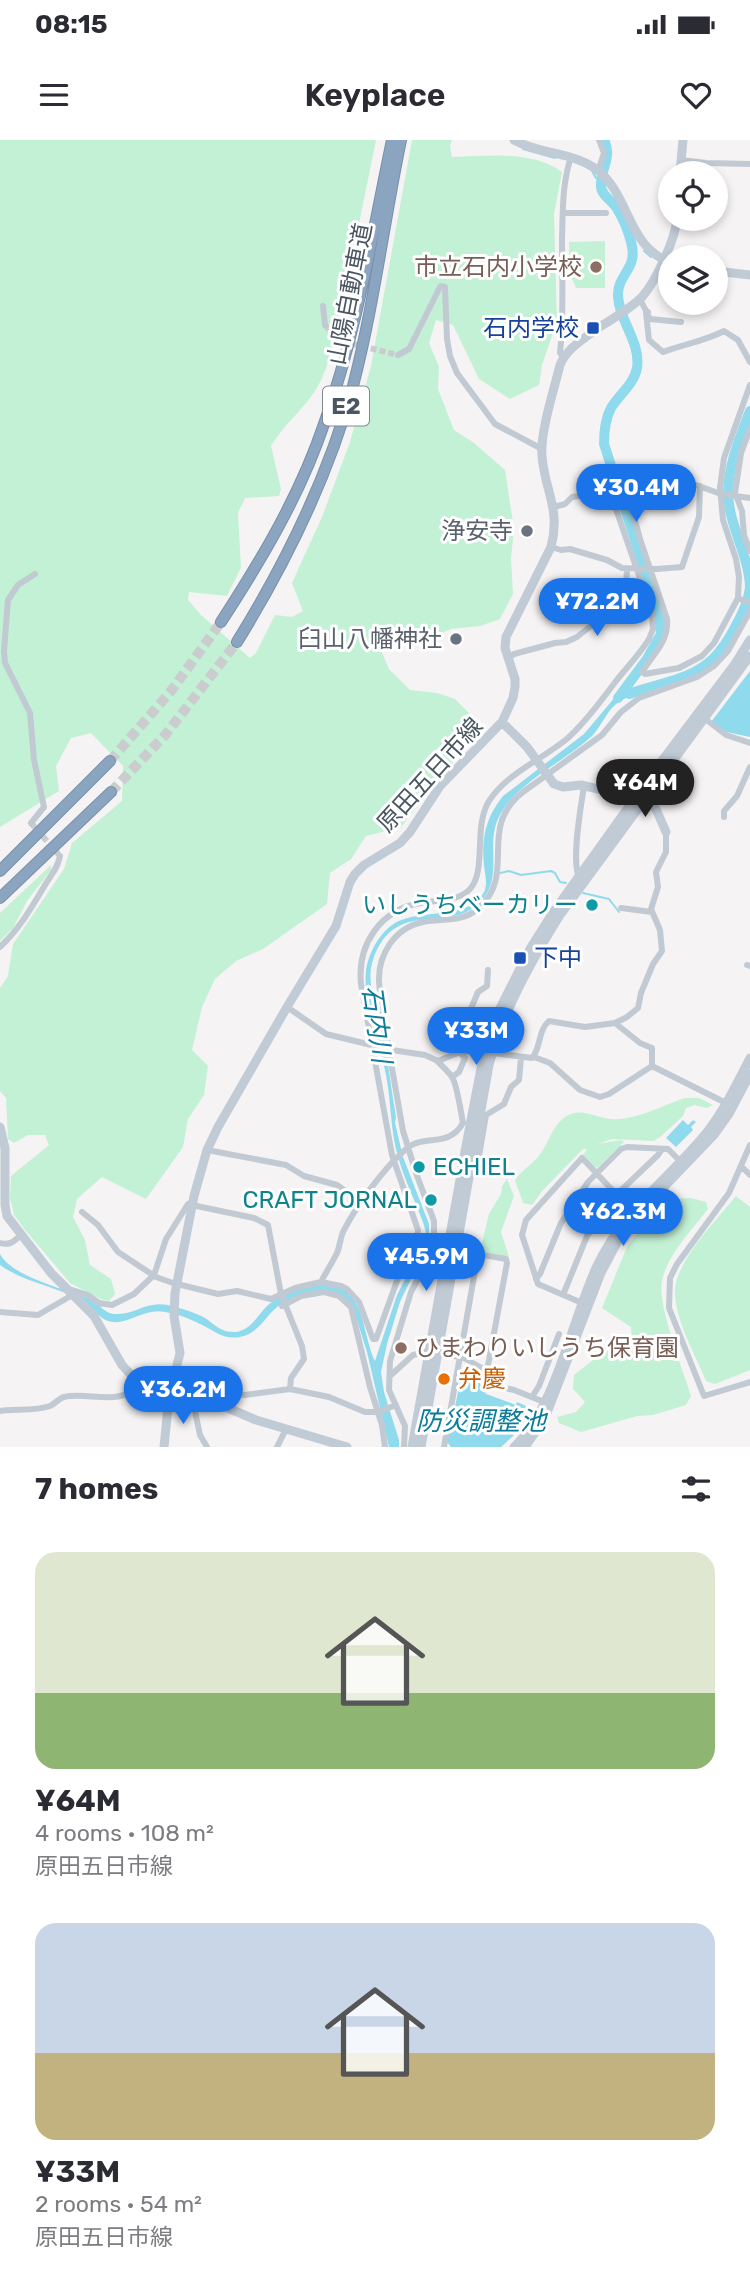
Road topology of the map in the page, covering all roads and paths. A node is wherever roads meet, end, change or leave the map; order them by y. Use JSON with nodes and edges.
{"nodes":[{"id":1,"x":514,"y":140,"type":"edge"},
{"id":2,"x":599,"y":140,"type":"edge"},
{"id":3,"x":683,"y":140,"type":"edge"},
{"id":4,"x":396,"y":145,"type":"edge"},
{"id":5,"x":571,"y":157,"type":"junction"},
{"id":6,"x":681,"y":160,"type":"joint"},
{"id":7,"x":750,"y":164,"type":"edge"},
{"id":8,"x":601,"y":173,"type":"junction"},
{"id":9,"x":562,"y":213,"type":"junction"},
{"id":10,"x":606,"y":213,"type":"dead end"},
{"id":11,"x":658,"y":254,"type":"edge"},
{"id":12,"x":728,"y":272,"type":"edge"},
{"id":13,"x":658,"y":273,"type":"edge"},
{"id":14,"x":750,"y":275,"type":"edge"},
{"id":15,"x":640,"y":299,"type":"junction"},
{"id":16,"x":323,"y":306,"type":"dead end"},
{"id":17,"x":648,"y":312,"type":"junction"},
{"id":18,"x":681,"y":322,"type":"dead end"},
{"id":19,"x":325,"y":325,"type":"dead end"},
{"id":20,"x":398,"y":355,"type":"dead end"},
{"id":21,"x":564,"y":357,"type":"junction"},
{"id":22,"x":750,"y":362,"type":"edge"},
{"id":23,"x":750,"y":385,"type":"edge"},
{"id":24,"x":750,"y":429,"type":"edge"},
{"id":25,"x":542,"y":449,"type":"junction"},
{"id":26,"x":621,"y":484,"type":"junction"},
{"id":27,"x":700,"y":486,"type":"junction"},
{"id":28,"x":610,"y":489,"type":"junction"},
{"id":29,"x":721,"y":494,"type":"junction"},
{"id":30,"x":735,"y":496,"type":"junction"},
{"id":31,"x":750,"y":498,"type":"edge"},
{"id":32,"x":554,"y":507,"type":"junction"},
{"id":33,"x":551,"y":547,"type":"junction"},
{"id":34,"x":750,"y":551,"type":"edge"},
{"id":35,"x":638,"y":568,"type":"junction"},
{"id":36,"x":649,"y":568,"type":"junction"},
{"id":37,"x":627,"y":569,"type":"junction"},
{"id":38,"x":36,"y":574,"type":"dead end"},
{"id":39,"x":738,"y":599,"type":"junction"},
{"id":40,"x":750,"y":603,"type":"edge"},
{"id":41,"x":750,"y":611,"type":"edge"},
{"id":42,"x":221,"y":622,"type":"tunnel mouth"},
{"id":43,"x":750,"y":640,"type":"edge"},
{"id":44,"x":237,"y":642,"type":"tunnel mouth"},
{"id":45,"x":645,"y":646,"type":"junction"},
{"id":46,"x":655,"y":654,"type":"junction"},
{"id":47,"x":750,"y":656,"type":"edge"},
{"id":48,"x":508,"y":659,"type":"junction"},
{"id":49,"x":704,"y":718,"type":"junction"},
{"id":50,"x":502,"y":722,"type":"junction"},
{"id":51,"x":750,"y":743,"type":"edge"},
{"id":52,"x":110,"y":761,"type":"tunnel mouth"},
{"id":53,"x":537,"y":761,"type":"junction"},
{"id":54,"x":750,"y":766,"type":"edge"},
{"id":55,"x":546,"y":774,"type":"junction"},
{"id":56,"x":584,"y":786,"type":"junction"},
{"id":57,"x":111,"y":792,"type":"tunnel mouth"},
{"id":58,"x":640,"y":798,"type":"junction"},
{"id":59,"x":724,"y":817,"type":"dead end"},
{"id":60,"x":31,"y":823,"type":"dead end"},
{"id":61,"x":666,"y":832,"type":"joint"},
{"id":62,"x":60,"y":856,"type":"dead end"},
{"id":63,"x":0,"y":871,"type":"edge"},
{"id":64,"x":579,"y":877,"type":"junction"},
{"id":65,"x":0,"y":898,"type":"edge"},
{"id":66,"x":621,"y":908,"type":"dead end"},
{"id":67,"x":652,"y":912,"type":"junction"},
{"id":68,"x":0,"y":947,"type":"edge"},
{"id":69,"x":488,"y":970,"type":"dead end"},
{"id":70,"x":287,"y":1007,"type":"junction"},
{"id":71,"x":615,"y":1023,"type":"junction"},
{"id":72,"x":372,"y":1046,"type":"junction"},
{"id":73,"x":387,"y":1049,"type":"junction"},
{"id":74,"x":470,"y":1051,"type":"junction"},
{"id":75,"x":489,"y":1051,"type":"junction"},
{"id":76,"x":459,"y":1052,"type":"junction"},
{"id":77,"x":534,"y":1056,"type":"junction"},
{"id":78,"x":521,"y":1058,"type":"junction"},
{"id":79,"x":750,"y":1058,"type":"edge"},
{"id":80,"x":436,"y":1060,"type":"junction"},
{"id":81,"x":652,"y":1066,"type":"junction"},
{"id":82,"x":750,"y":1074,"type":"edge"},
{"id":83,"x":452,"y":1077,"type":"junction"},
{"id":84,"x":726,"y":1103,"type":"junction"},
{"id":85,"x":483,"y":1115,"type":"junction"},
{"id":86,"x":0,"y":1127,"type":"edge"},
{"id":87,"x":750,"y":1144,"type":"edge"},
{"id":88,"x":407,"y":1148,"type":"junction"},
{"id":89,"x":662,"y":1149,"type":"junction"},
{"id":90,"x":207,"y":1150,"type":"junction"},
{"id":91,"x":472,"y":1153,"type":"junction"},
{"id":92,"x":395,"y":1161,"type":"junction"},
{"id":93,"x":683,"y":1164,"type":"junction"},
{"id":94,"x":741,"y":1166,"type":"junction"},
{"id":95,"x":488,"y":1168,"type":"dead end"},
{"id":96,"x":597,"y":1174,"type":"junction"},
{"id":97,"x":750,"y":1175,"type":"edge"},
{"id":98,"x":617,"y":1195,"type":"junction"},
{"id":99,"x":362,"y":1203,"type":"junction"},
{"id":100,"x":193,"y":1204,"type":"junction"},
{"id":101,"x":82,"y":1212,"type":"dead end"},
{"id":102,"x":21,"y":1235,"type":"junction"},
{"id":103,"x":0,"y":1243,"type":"edge"},
{"id":104,"x":455,"y":1252,"type":"junction"},
{"id":105,"x":478,"y":1256,"type":"junction"},
{"id":106,"x":426,"y":1263,"type":"junction"},
{"id":107,"x":443,"y":1274,"type":"junction"},
{"id":108,"x":154,"y":1275,"type":"junction"},
{"id":109,"x":536,"y":1279,"type":"junction"},
{"id":110,"x":321,"y":1282,"type":"junction"},
{"id":111,"x":177,"y":1284,"type":"junction"},
{"id":112,"x":72,"y":1294,"type":"junction"},
{"id":113,"x":281,"y":1295,"type":"junction"},
{"id":114,"x":564,"y":1296,"type":"junction"},
{"id":115,"x":582,"y":1303,"type":"junction"},
{"id":116,"x":283,"y":1304,"type":"junction"},
{"id":117,"x":0,"y":1312,"type":"edge"},
{"id":118,"x":559,"y":1334,"type":"dead end"},
{"id":119,"x":372,"y":1340,"type":"junction"},
{"id":120,"x":361,"y":1343,"type":"junction"},
{"id":121,"x":433,"y":1351,"type":"junction"},
{"id":122,"x":460,"y":1356,"type":"junction"},
{"id":123,"x":487,"y":1371,"type":"junction"},
{"id":124,"x":391,"y":1375,"type":"junction"},
{"id":125,"x":141,"y":1381,"type":"junction"},
{"id":126,"x":750,"y":1382,"type":"edge"},
{"id":127,"x":290,"y":1389,"type":"junction"},
{"id":128,"x":170,"y":1390,"type":"junction"},
{"id":129,"x":192,"y":1397,"type":"junction"},
{"id":130,"x":532,"y":1397,"type":"junction"},
{"id":131,"x":209,"y":1401,"type":"junction"},
{"id":132,"x":544,"y":1402,"type":"junction"},
{"id":133,"x":394,"y":1405,"type":"junction"},
{"id":134,"x":0,"y":1411,"type":"edge"},
{"id":135,"x":378,"y":1412,"type":"junction"},
{"id":136,"x":286,"y":1429,"type":"junction"},
{"id":137,"x":311,"y":1437,"type":"junction"},
{"id":138,"x":164,"y":1447,"type":"edge"},
{"id":139,"x":207,"y":1447,"type":"edge"},
{"id":140,"x":277,"y":1447,"type":"edge"},
{"id":141,"x":309,"y":1447,"type":"edge"},
{"id":142,"x":347,"y":1447,"type":"edge"},
{"id":143,"x":385,"y":1447,"type":"edge"},
{"id":144,"x":404,"y":1447,"type":"edge"},
{"id":145,"x":412,"y":1447,"type":"edge"},
{"id":146,"x":421,"y":1447,"type":"edge"},
{"id":147,"x":444,"y":1447,"type":"edge"},
{"id":148,"x":514,"y":1447,"type":"edge"},
{"id":149,"x":525,"y":1447,"type":"edge"}],
"edges":[{"from":1,"to":5,"type":"main road"},
{"from":2,"to":8,"type":"street"},
{"from":3,"to":6,"type":"main road"},
{"from":4,"to":42,"type":"highway","name":"山陽自動車道","number":"E2"},
{"from":4,"to":44,"type":"highway","name":"山陽自動車道","number":"E2"},
{"from":5,"to":8,"type":"main road"},
{"from":5,"to":9,"type":"street"},
{"from":6,"to":7,"type":"street"},
{"from":8,"to":11,"type":"main road"},
{"from":9,"to":10,"type":"street"},
{"from":9,"to":21,"type":"street"},
{"from":12,"to":14,"type":"main road"},
{"from":13,"to":15,"type":"main road"},
{"from":15,"to":17,"type":"street"},
{"from":15,"to":21,"type":"main road"},
{"from":16,"to":19,"type":"street"},
{"from":17,"to":18,"type":"street"},
{"from":17,"to":22,"type":"street"},
{"from":20,"to":25,"type":"street"},
{"from":21,"to":25,"type":"main road","name":"原田五日市線"},
{"from":23,"to":29,"type":"street"},
{"from":24,"to":30,"type":"street"},
{"from":25,"to":32,"type":"main road","name":"原田五日市線"},
{"from":26,"to":27,"type":"street"},
{"from":26,"to":28,"type":"street"},
{"from":26,"to":36,"type":"street"},
{"from":27,"to":29,"type":"street"},
{"from":27,"to":36,"type":"street"},
{"from":28,"to":32,"type":"street"},
{"from":28,"to":35,"type":"street"},
{"from":29,"to":30,"type":"street"},
{"from":29,"to":39,"type":"street"},
{"from":30,"to":31,"type":"street"},
{"from":30,"to":34,"type":"street"},
{"from":32,"to":33,"type":"main road","name":"原田五日市線"},
{"from":33,"to":37,"type":"street"},
{"from":33,"to":48,"type":"main road","name":"原田五日市線"},
{"from":35,"to":36,"type":"street"},
{"from":35,"to":37,"type":"street"},
{"from":35,"to":45,"type":"street"},
{"from":36,"to":46,"type":"street"},
{"from":37,"to":48,"type":"street"},
{"from":38,"to":60,"type":"street"},
{"from":39,"to":40,"type":"street"},
{"from":39,"to":46,"type":"street"},
{"from":41,"to":55,"type":"street"},
{"from":43,"to":58,"type":"main road"},
{"from":45,"to":46,"type":"street"},
{"from":45,"to":53,"type":"street"},
{"from":47,"to":49,"type":"main road"},
{"from":48,"to":50,"type":"main road","name":"原田五日市線"},
{"from":49,"to":51,"type":"street"},
{"from":49,"to":58,"type":"main road"},
{"from":50,"to":53,"type":"main road"},
{"from":50,"to":70,"type":"main road","name":"原田五日市線"},
{"from":52,"to":63,"type":"highway"},
{"from":53,"to":55,"type":"main road"},
{"from":53,"to":72,"type":"street"},
{"from":54,"to":59,"type":"street"},
{"from":55,"to":56,"type":"main road"},
{"from":55,"to":73,"type":"street"},
{"from":56,"to":58,"type":"main road"},
{"from":56,"to":64,"type":"street"},
{"from":57,"to":65,"type":"highway"},
{"from":58,"to":61,"type":"main road"},
{"from":58,"to":64,"type":"main road"},
{"from":58,"to":75,"type":"main road"},
{"from":61,"to":67,"type":"street"},
{"from":62,"to":68,"type":"street"},
{"from":64,"to":75,"type":"main road"},
{"from":66,"to":67,"type":"street"},
{"from":67,"to":71,"type":"street"},
{"from":69,"to":74,"type":"street"},
{"from":70,"to":72,"type":"street"},
{"from":70,"to":90,"type":"main road","name":"原田五日市線"},
{"from":71,"to":77,"type":"street"},
{"from":71,"to":81,"type":"street"},
{"from":72,"to":73,"type":"street"},
{"from":72,"to":92,"type":"street"},
{"from":73,"to":80,"type":"street"},
{"from":73,"to":88,"type":"street"},
{"from":74,"to":75,"type":"street"},
{"from":74,"to":76,"type":"street"},
{"from":75,"to":78,"type":"street"},
{"from":75,"to":85,"type":"main road"},
{"from":75,"to":91,"type":"main road"},
{"from":76,"to":80,"type":"street"},
{"from":76,"to":83,"type":"street"},
{"from":77,"to":78,"type":"street"},
{"from":77,"to":81,"type":"street"},
{"from":78,"to":85,"type":"street"},
{"from":79,"to":84,"type":"main road"},
{"from":80,"to":83,"type":"street"},
{"from":81,"to":84,"type":"street"},
{"from":82,"to":93,"type":"main road"},
{"from":83,"to":88,"type":"street"},
{"from":84,"to":93,"type":"main road"},
{"from":85,"to":91,"type":"main road"},
{"from":85,"to":91,"type":"street"},
{"from":86,"to":102,"type":"main road"},
{"from":87,"to":94,"type":"street"},
{"from":88,"to":92,"type":"street"},
{"from":88,"to":106,"type":"street"},
{"from":89,"to":93,"type":"street"},
{"from":89,"to":96,"type":"street"},
{"from":89,"to":98,"type":"street"},
{"from":90,"to":99,"type":"street"},
{"from":90,"to":100,"type":"main road","name":"原田五日市線"},
{"from":91,"to":95,"type":"street"},
{"from":91,"to":104,"type":"main road"},
{"from":91,"to":107,"type":"main road"},
{"from":92,"to":99,"type":"street"},
{"from":92,"to":119,"type":"street"},
{"from":93,"to":115,"type":"main road"},
{"from":93,"to":149,"type":"main road"},
{"from":94,"to":97,"type":"street"},
{"from":94,"to":126,"type":"street"},
{"from":96,"to":98,"type":"street"},
{"from":96,"to":109,"type":"street"},
{"from":96,"to":109,"type":"street"},
{"from":98,"to":114,"type":"street"},
{"from":99,"to":110,"type":"street"},
{"from":100,"to":108,"type":"street"},
{"from":100,"to":111,"type":"main road","name":"原田五日市線"},
{"from":100,"to":113,"type":"street"},
{"from":101,"to":108,"type":"street"},
{"from":102,"to":103,"type":"street"},
{"from":102,"to":112,"type":"main road"},
{"from":104,"to":105,"type":"street"},
{"from":104,"to":121,"type":"main road"},
{"from":105,"to":122,"type":"street"},
{"from":105,"to":123,"type":"street"},
{"from":106,"to":107,"type":"street"},
{"from":106,"to":124,"type":"street"},
{"from":107,"to":121,"type":"main road"},
{"from":108,"to":111,"type":"street"},
{"from":108,"to":112,"type":"street"},
{"from":109,"to":114,"type":"street"},
{"from":110,"to":113,"type":"street"},
{"from":110,"to":119,"type":"street"},
{"from":111,"to":113,"type":"street"},
{"from":111,"to":128,"type":"main road","name":"原田五日市線"},
{"from":112,"to":117,"type":"street"},
{"from":112,"to":125,"type":"main road"},
{"from":113,"to":116,"type":"street"},
{"from":114,"to":115,"type":"street"},
{"from":115,"to":132,"type":"main road"},
{"from":116,"to":120,"type":"street"},
{"from":116,"to":127,"type":"street"},
{"from":118,"to":130,"type":"street"},
{"from":119,"to":120,"type":"street"},
{"from":120,"to":135,"type":"street"},
{"from":121,"to":122,"type":"street"},
{"from":121,"to":124,"type":"street"},
{"from":121,"to":145,"type":"main road"},
{"from":121,"to":146,"type":"main road"},
{"from":122,"to":123,"type":"street"},
{"from":122,"to":147,"type":"street"},
{"from":123,"to":130,"type":"street"},
{"from":124,"to":133,"type":"street"},
{"from":125,"to":128,"type":"main road"},
{"from":125,"to":134,"type":"street"},
{"from":127,"to":131,"type":"street"},
{"from":127,"to":135,"type":"street"},
{"from":128,"to":129,"type":"main road"},
{"from":128,"to":138,"type":"main road","name":"原田五日市線"},
{"from":129,"to":131,"type":"main road"},
{"from":129,"to":139,"type":"street"},
{"from":130,"to":132,"type":"street"},
{"from":131,"to":136,"type":"main road"},
{"from":132,"to":148,"type":"main road"},
{"from":133,"to":135,"type":"street"},
{"from":133,"to":144,"type":"street"},
{"from":135,"to":143,"type":"street"},
{"from":136,"to":137,"type":"main road"},
{"from":136,"to":140,"type":"street"},
{"from":137,"to":141,"type":"main road"},
{"from":137,"to":142,"type":"main road"}]}
